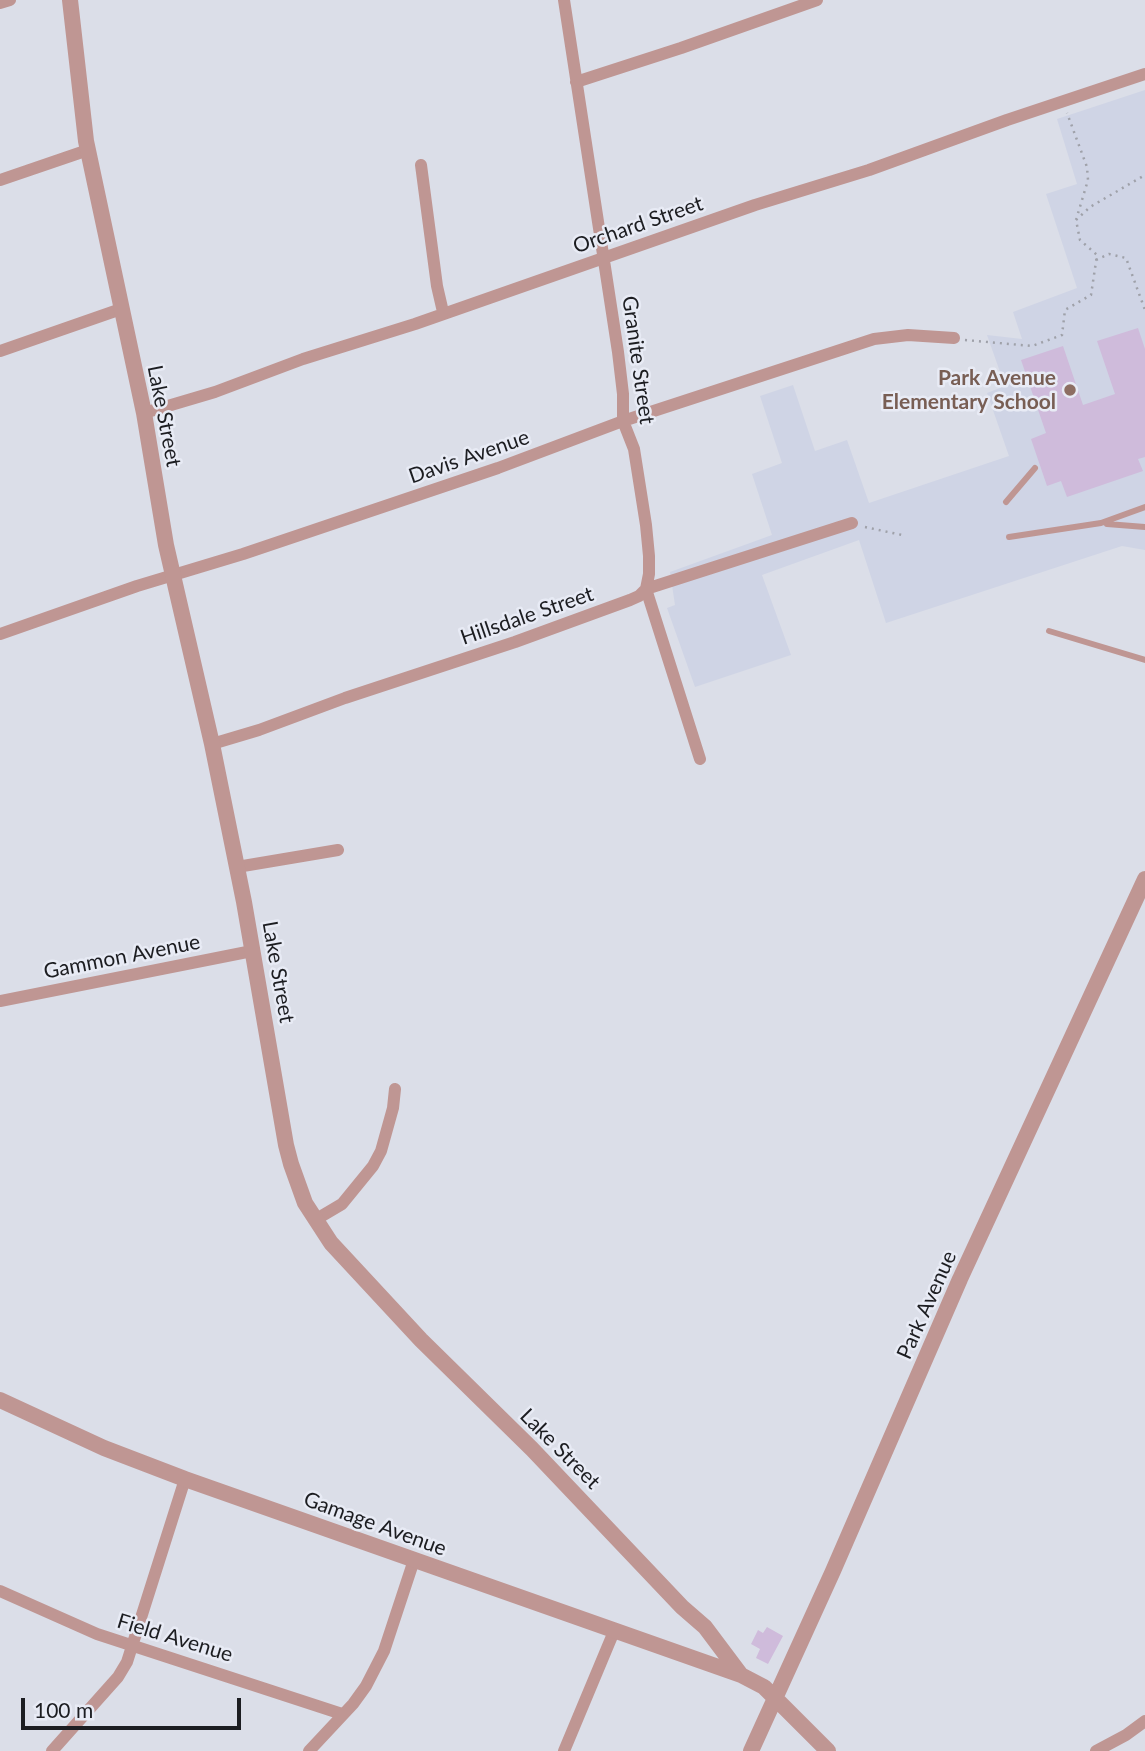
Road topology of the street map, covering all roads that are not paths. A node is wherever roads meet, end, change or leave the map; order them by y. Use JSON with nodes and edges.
{"nodes":[{"id":1,"x":10,"y":0,"type":"edge"},
{"id":2,"x":70,"y":0,"type":"edge"},
{"id":3,"x":564,"y":0,"type":"edge"},
{"id":4,"x":817,"y":0,"type":"edge"},
{"id":5,"x":0,"y":3,"type":"edge"},
{"id":6,"x":1145,"y":74,"type":"edge"},
{"id":7,"x":576,"y":82,"type":"junction"},
{"id":8,"x":88,"y":150,"type":"junction"},
{"id":9,"x":421,"y":165,"type":"dead end"},
{"id":10,"x":0,"y":180,"type":"edge"},
{"id":11,"x":604,"y":257,"type":"junction"},
{"id":12,"x":121,"y":309,"type":"junction"},
{"id":13,"x":443,"y":313,"type":"junction"},
{"id":14,"x":954,"y":338,"type":"road end"},
{"id":15,"x":0,"y":351,"type":"edge"},
{"id":16,"x":144,"y":413,"type":"junction"},
{"id":17,"x":623,"y":421,"type":"junction"},
{"id":18,"x":1035,"y":468,"type":"dead end"},
{"id":19,"x":1006,"y":502,"type":"dead end"},
{"id":20,"x":1145,"y":507,"type":"edge"},
{"id":21,"x":852,"y":523,"type":"road end"},
{"id":22,"x":1101,"y":523,"type":"junction"},
{"id":23,"x":1145,"y":527,"type":"edge"},
{"id":24,"x":1009,"y":537,"type":"dead end"},
{"id":25,"x":174,"y":576,"type":"junction"},
{"id":26,"x":646,"y":589,"type":"junction"},
{"id":27,"x":1049,"y":631,"type":"dead end"},
{"id":28,"x":0,"y":634,"type":"edge"},
{"id":29,"x":1145,"y":660,"type":"edge"},
{"id":30,"x":212,"y":744,"type":"junction"},
{"id":31,"x":700,"y":759,"type":"dead end"},
{"id":32,"x":338,"y":850,"type":"dead end"},
{"id":33,"x":237,"y":867,"type":"junction"},
{"id":34,"x":1145,"y":878,"type":"edge"},
{"id":35,"x":252,"y":951,"type":"junction"},
{"id":36,"x":0,"y":1001,"type":"edge"},
{"id":37,"x":395,"y":1089,"type":"dead end"},
{"id":38,"x":315,"y":1220,"type":"junction"},
{"id":39,"x":0,"y":1400,"type":"edge"},
{"id":40,"x":186,"y":1479,"type":"junction"},
{"id":41,"x":414,"y":1560,"type":"junction"},
{"id":42,"x":0,"y":1591,"type":"edge"},
{"id":43,"x":615,"y":1629,"type":"junction"},
{"id":44,"x":132,"y":1646,"type":"junction"},
{"id":45,"x":741,"y":1675,"type":"junction"},
{"id":46,"x":774,"y":1697,"type":"junction"},
{"id":47,"x":342,"y":1714,"type":"junction"},
{"id":48,"x":1145,"y":1721,"type":"edge"},
{"id":49,"x":52,"y":1751,"type":"edge"},
{"id":50,"x":309,"y":1751,"type":"edge"},
{"id":51,"x":564,"y":1751,"type":"edge"},
{"id":52,"x":751,"y":1751,"type":"edge"},
{"id":53,"x":828,"y":1751,"type":"edge"},
{"id":54,"x":1096,"y":1751,"type":"edge"}],
"edges":[{"from":1,"to":5,"type":"street"},
{"from":2,"to":8,"type":"street","name":"Lake Street"},
{"from":3,"to":7,"type":"street","name":"Granite Street"},
{"from":4,"to":7,"type":"street"},
{"from":6,"to":11,"type":"street","name":"Orchard Street"},
{"from":7,"to":11,"type":"street","name":"Granite Street"},
{"from":8,"to":10,"type":"street"},
{"from":8,"to":12,"type":"street","name":"Lake Street"},
{"from":9,"to":13,"type":"street"},
{"from":11,"to":13,"type":"street","name":"Orchard Street"},
{"from":11,"to":17,"type":"street","name":"Granite Street"},
{"from":12,"to":15,"type":"street"},
{"from":12,"to":16,"type":"street","name":"Lake Street"},
{"from":13,"to":16,"type":"street","name":"Orchard Street"},
{"from":14,"to":17,"type":"street","name":"Davis Avenue"},
{"from":16,"to":25,"type":"street","name":"Lake Street"},
{"from":17,"to":25,"type":"street","name":"Davis Avenue"},
{"from":17,"to":26,"type":"street","name":"Granite Street"},
{"from":18,"to":19,"type":"lane"},
{"from":20,"to":22,"type":"lane"},
{"from":21,"to":26,"type":"street","name":"Hillsdale Street"},
{"from":22,"to":23,"type":"lane"},
{"from":22,"to":24,"type":"lane"},
{"from":25,"to":28,"type":"street","name":"Davis Avenue"},
{"from":25,"to":30,"type":"street","name":"Lake Street"},
{"from":26,"to":30,"type":"street","name":"Hillsdale Street"},
{"from":26,"to":31,"type":"street","name":"Granite Street"},
{"from":27,"to":29,"type":"lane"},
{"from":30,"to":33,"type":"street","name":"Lake Street"},
{"from":32,"to":33,"type":"street"},
{"from":33,"to":35,"type":"street","name":"Lake Street"},
{"from":34,"to":46,"type":"street","name":"Park Avenue"},
{"from":35,"to":36,"type":"street","name":"Gammon Avenue"},
{"from":35,"to":38,"type":"street","name":"Lake Street"},
{"from":37,"to":38,"type":"street"},
{"from":38,"to":45,"type":"street","name":"Lake Street"},
{"from":39,"to":40,"type":"street","name":"Gamage Avenue"},
{"from":40,"to":41,"type":"street","name":"Gamage Avenue"},
{"from":40,"to":44,"type":"street"},
{"from":41,"to":43,"type":"street","name":"Gamage Avenue"},
{"from":41,"to":47,"type":"street"},
{"from":42,"to":44,"type":"street","name":"Field Avenue"},
{"from":43,"to":45,"type":"street","name":"Gamage Avenue"},
{"from":43,"to":51,"type":"street"},
{"from":44,"to":47,"type":"street","name":"Field Avenue"},
{"from":44,"to":49,"type":"street"},
{"from":45,"to":46,"type":"street","name":"Lake Street"},
{"from":46,"to":52,"type":"street","name":"Park Avenue"},
{"from":46,"to":53,"type":"street","name":"Lake Street"},
{"from":47,"to":50,"type":"street"},
{"from":48,"to":54,"type":"street"}]}
